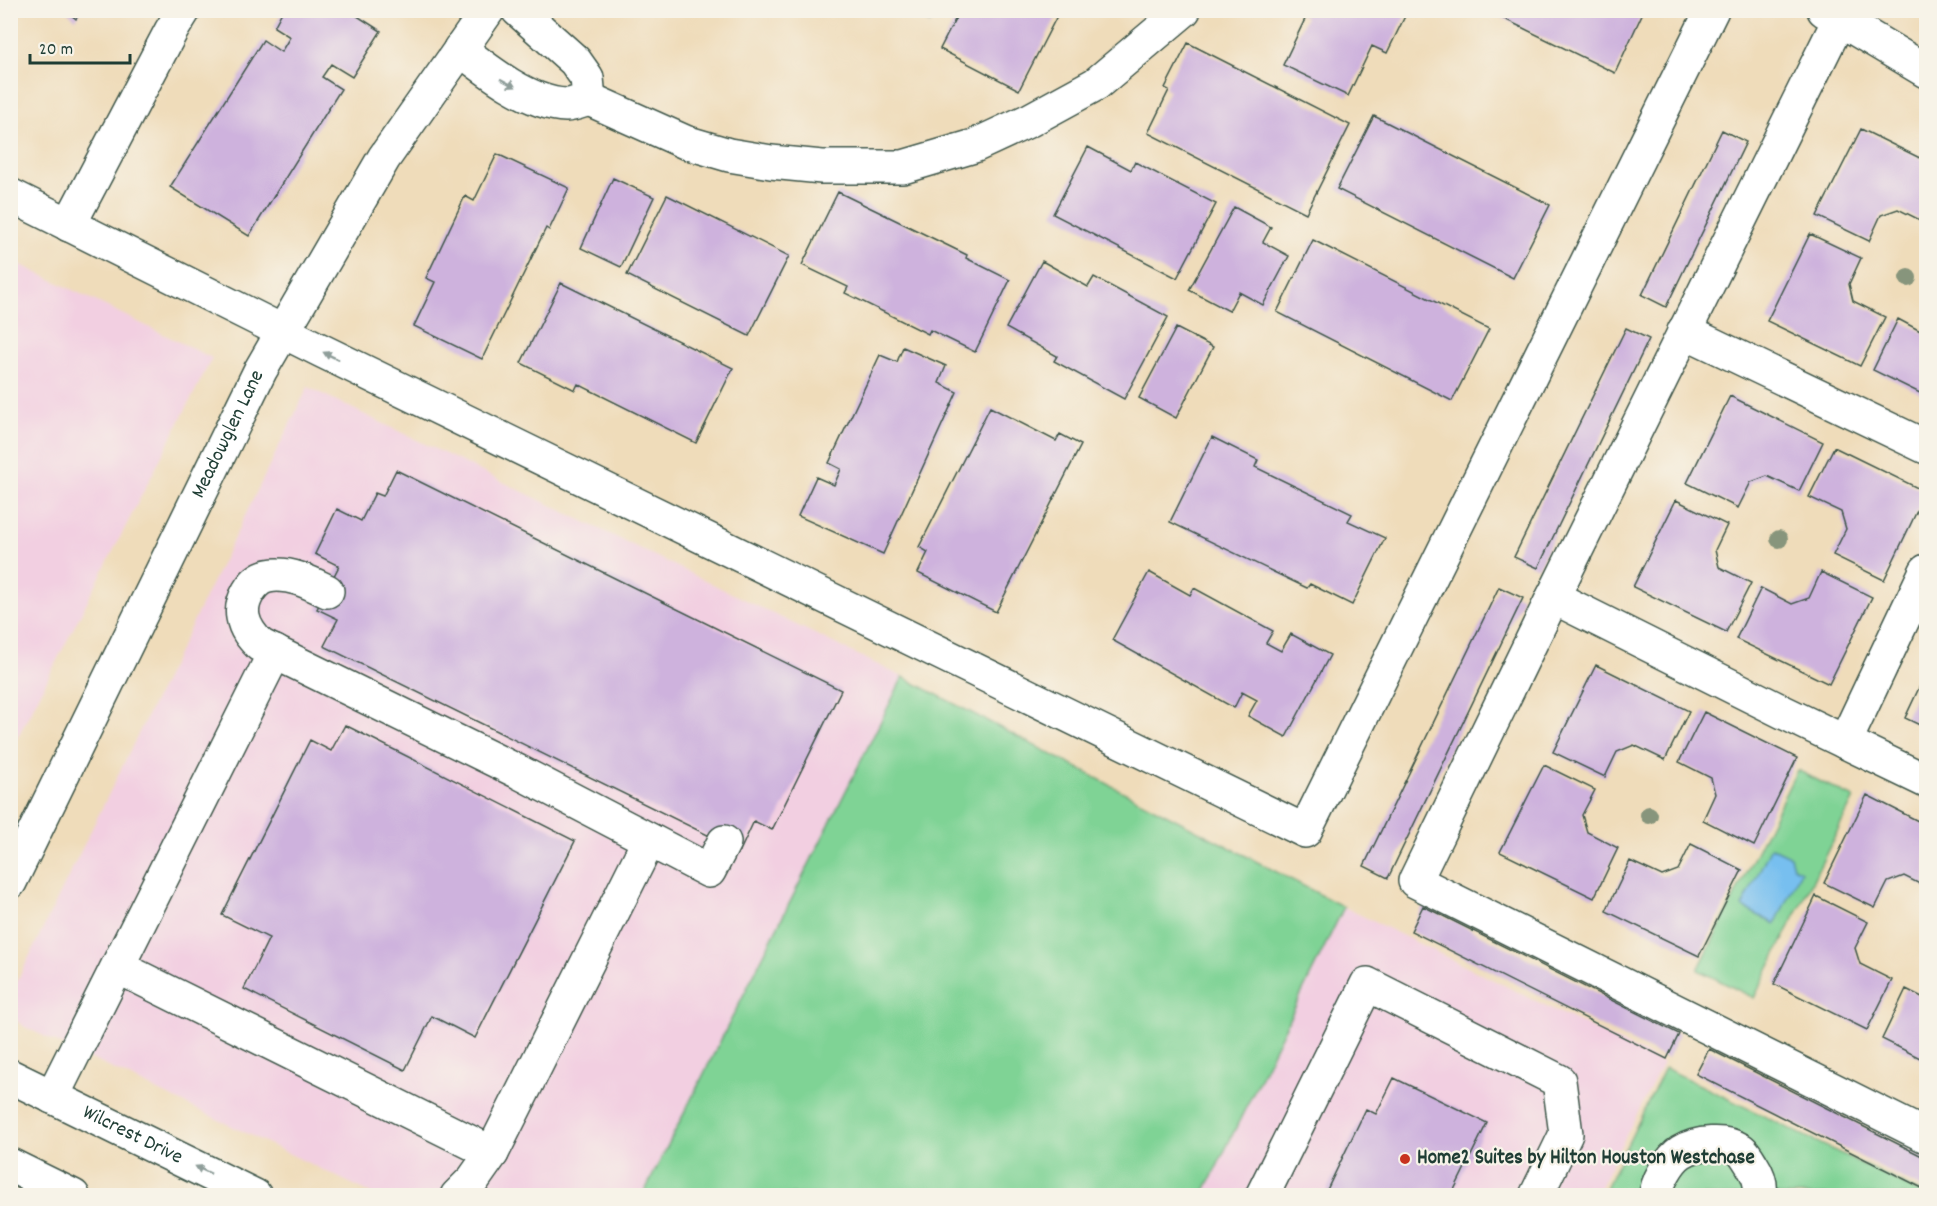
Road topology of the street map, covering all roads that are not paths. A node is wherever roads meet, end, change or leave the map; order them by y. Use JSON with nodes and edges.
{"nodes":[{"id":1,"x":184,"y":10,"type":"edge"},
{"id":2,"x":488,"y":10,"type":"edge"},
{"id":3,"x":518,"y":10,"type":"edge"},
{"id":4,"x":1184,"y":10,"type":"edge"},
{"id":5,"x":1832,"y":15,"type":"edge"},
{"id":6,"x":1708,"y":20,"type":"edge"},
{"id":7,"x":460,"y":50,"type":"junction"},
{"id":8,"x":1926,"y":71,"type":"edge"},
{"id":9,"x":589,"y":99,"type":"junction"},
{"id":10,"x":10,"y":195,"type":"edge"},
{"id":11,"x":69,"y":225,"type":"junction"},
{"id":12,"x":1684,"y":331,"type":"junction"},
{"id":13,"x":283,"y":332,"type":"junction"},
{"id":14,"x":1926,"y":447,"type":"edge"},
{"id":15,"x":1926,"y":571,"type":"edge"},
{"id":16,"x":327,"y":591,"type":"dead end"},
{"id":17,"x":1553,"y":597,"type":"junction"},
{"id":18,"x":275,"y":652,"type":"junction"},
{"id":19,"x":1845,"y":742,"type":"junction"},
{"id":20,"x":1926,"y":781,"type":"edge"},
{"id":21,"x":649,"y":840,"type":"junction"},
{"id":22,"x":723,"y":842,"type":"dead end"},
{"id":23,"x":10,"y":882,"type":"edge"},
{"id":24,"x":118,"y":967,"type":"junction"},
{"id":25,"x":10,"y":1076,"type":"edge"},
{"id":26,"x":52,"y":1097,"type":"junction"},
{"id":27,"x":1926,"y":1136,"type":"edge"},
{"id":28,"x":492,"y":1153,"type":"junction"},
{"id":29,"x":10,"y":1165,"type":"edge"},
{"id":30,"x":73,"y":1196,"type":"edge"},
{"id":31,"x":255,"y":1196,"type":"edge"},
{"id":32,"x":457,"y":1196,"type":"edge"},
{"id":33,"x":1262,"y":1196,"type":"edge"},
{"id":34,"x":1536,"y":1196,"type":"edge"},
{"id":35,"x":1656,"y":1196,"type":"edge"},
{"id":36,"x":1760,"y":1196,"type":"edge"}],
"edges":[{"from":1,"to":11,"type":"street"},
{"from":2,"to":7,"type":"street","name":"Meadowglen Lane"},
{"from":3,"to":9,"type":"street"},
{"from":4,"to":9,"type":"street"},
{"from":5,"to":8,"type":"street"},
{"from":5,"to":12,"type":"street"},
{"from":6,"to":13,"type":"street","one_way":true},
{"from":7,"to":9,"type":"street","one_way":true},
{"from":7,"to":13,"type":"street","name":"Meadowglen Lane"},
{"from":10,"to":11,"type":"street"},
{"from":11,"to":13,"type":"street"},
{"from":12,"to":14,"type":"street"},
{"from":12,"to":17,"type":"street"},
{"from":13,"to":23,"type":"street","name":"Meadowglen Lane"},
{"from":15,"to":19,"type":"street"},
{"from":16,"to":18,"type":"street"},
{"from":17,"to":19,"type":"street"},
{"from":17,"to":27,"type":"street"},
{"from":18,"to":21,"type":"street"},
{"from":18,"to":24,"type":"street"},
{"from":19,"to":20,"type":"street"},
{"from":21,"to":22,"type":"street"},
{"from":21,"to":28,"type":"street"},
{"from":24,"to":26,"type":"street"},
{"from":24,"to":28,"type":"street"},
{"from":25,"to":26,"type":"street","name":"Wilcrest Drive"},
{"from":31,"to":26,"type":"street","name":"Wilcrest Drive","one_way":true},
{"from":28,"to":32,"type":"street"},
{"from":29,"to":30,"type":"street"},
{"from":33,"to":34,"type":"street"},
{"from":35,"to":36,"type":"street"}]}
